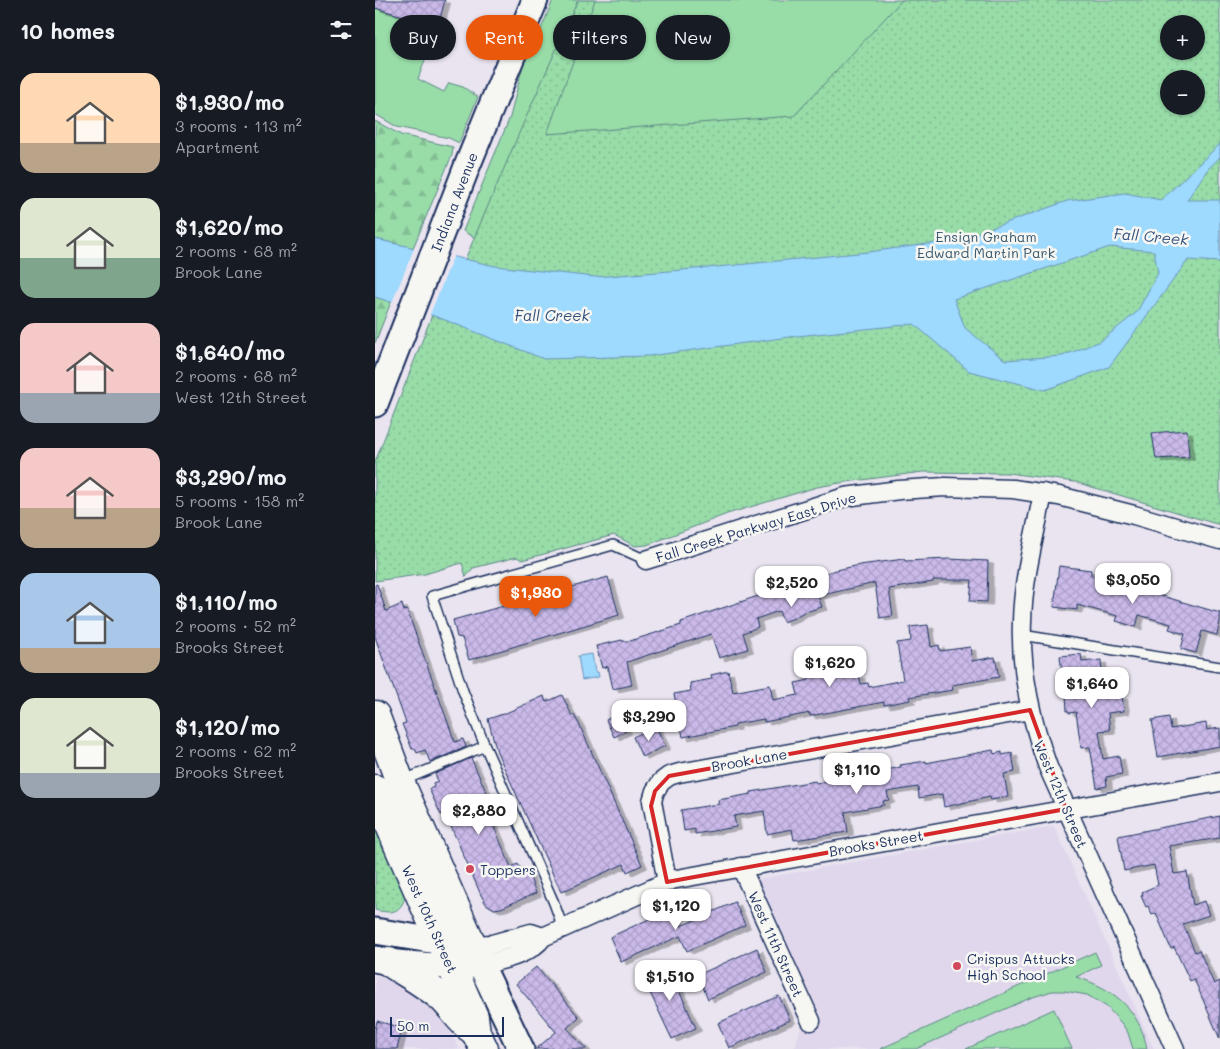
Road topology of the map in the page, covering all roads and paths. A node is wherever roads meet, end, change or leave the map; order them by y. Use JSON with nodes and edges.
{"nodes":[{"id":1,"x":535,"y":0,"type":"edge"},
{"id":2,"x":375,"y":404,"type":"edge"},
{"id":3,"x":1043,"y":493,"type":"junction"},
{"id":4,"x":1220,"y":540,"type":"edge"},
{"id":5,"x":646,"y":560,"type":"joint"},
{"id":6,"x":1022,"y":635,"type":"junction"},
{"id":7,"x":1220,"y":667,"type":"edge"},
{"id":8,"x":1030,"y":710,"type":"junction"},
{"id":9,"x":375,"y":715,"type":"edge"},
{"id":10,"x":485,"y":746,"type":"junction"},
{"id":11,"x":508,"y":773,"type":"dead end"},
{"id":12,"x":499,"y":777,"type":"junction"},
{"id":13,"x":1220,"y":782,"type":"edge"},
{"id":14,"x":388,"y":785,"type":"edge"},
{"id":15,"x":1066,"y":809,"type":"junction"},
{"id":16,"x":741,"y":867,"type":"junction"},
{"id":17,"x":667,"y":882,"type":"junction"},
{"id":18,"x":563,"y":928,"type":"junction"},
{"id":19,"x":375,"y":931,"type":"edge"},
{"id":20,"x":440,"y":940,"type":"junction"},
{"id":21,"x":476,"y":955,"type":"junction"},
{"id":22,"x":382,"y":961,"type":"edge"},
{"id":23,"x":452,"y":966,"type":"junction"},
{"id":24,"x":811,"y":1021,"type":"dead end"},
{"id":25,"x":480,"y":1041,"type":"edge"},
{"id":26,"x":521,"y":1049,"type":"edge"},
{"id":27,"x":1175,"y":1049,"type":"edge"}],
"edges":[{"from":1,"to":2,"type":"main road","name":"Indiana Avenue"},
{"from":3,"to":4,"type":"street","name":"Fall Creek Parkway East Drive"},
{"from":3,"to":5,"type":"street","name":"Fall Creek Parkway East Drive"},
{"from":3,"to":6,"type":"street","name":"West 12th Street"},
{"from":5,"to":10,"type":"lane"},
{"from":6,"to":7,"type":"lane"},
{"from":6,"to":8,"type":"street","name":"West 12th Street"},
{"from":8,"to":15,"type":"street","name":"West 12th Street"},
{"from":8,"to":17,"type":"street","name":"Brook Lane"},
{"from":9,"to":14,"type":"main road","name":"West 10th Street"},
{"from":10,"to":12,"type":"lane"},
{"from":10,"to":14,"type":"lane"},
{"from":11,"to":12,"type":"lane"},
{"from":12,"to":18,"type":"lane"},
{"from":13,"to":15,"type":"street","name":"Brooks Street"},
{"from":14,"to":20,"type":"main road","name":"West 10th Street"},
{"from":14,"to":21,"type":"main road","name":"West 10th Street"},
{"from":15,"to":16,"type":"street","name":"Brooks Street"},
{"from":15,"to":27,"type":"street","name":"West 12th Street"},
{"from":16,"to":17,"type":"street","name":"Brooks Street"},
{"from":16,"to":24,"type":"street","name":"West 11th Street"},
{"from":17,"to":18,"type":"street","name":"Brooks Street"},
{"from":18,"to":21,"type":"street","name":"Brooks Street"},
{"from":19,"to":20,"type":"main road"},
{"from":20,"to":21,"type":"main road"},
{"from":20,"to":23,"type":"main road","name":"West 10th Street"},
{"from":21,"to":23,"type":"main road"},
{"from":21,"to":26,"type":"main road"},
{"from":22,"to":23,"type":"main road"},
{"from":22,"to":25,"type":"main road"},
{"from":23,"to":25,"type":"main road","name":"West 10th Street"}]}
